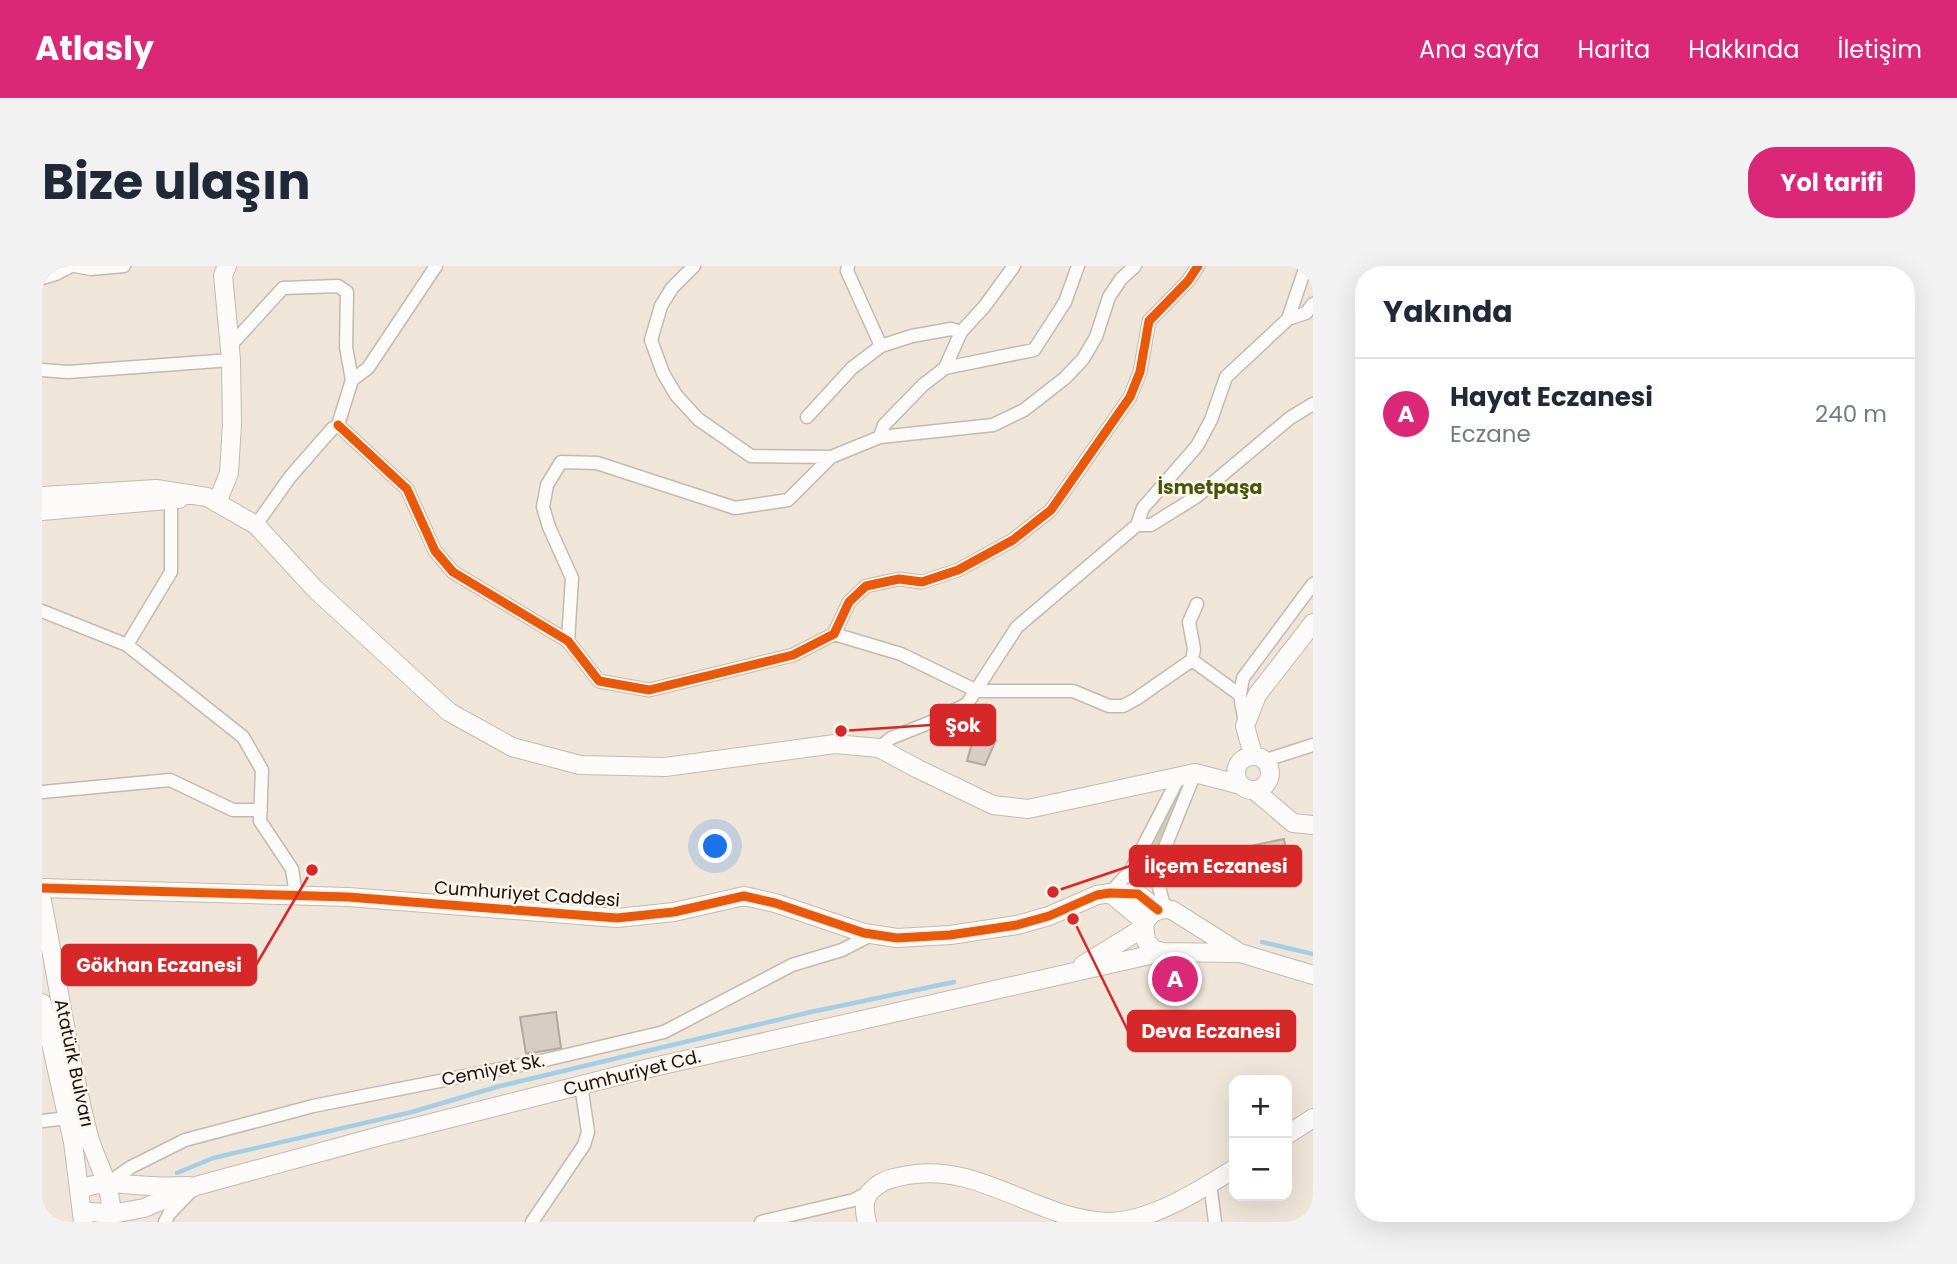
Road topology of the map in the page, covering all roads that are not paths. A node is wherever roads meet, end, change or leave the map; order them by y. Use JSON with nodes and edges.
{"nodes":[{"id":1,"x":73,"y":266,"type":"edge"},
{"id":2,"x":124,"y":266,"type":"edge"},
{"id":3,"x":436,"y":266,"type":"edge"},
{"id":4,"x":694,"y":266,"type":"edge"},
{"id":5,"x":848,"y":266,"type":"edge"},
{"id":6,"x":1014,"y":266,"type":"edge"},
{"id":7,"x":1078,"y":266,"type":"edge"},
{"id":8,"x":1135,"y":266,"type":"edge"},
{"id":9,"x":1198,"y":266,"type":"edge"},
{"id":10,"x":1306,"y":266,"type":"edge"},
{"id":11,"x":225,"y":269,"type":"edge"},
{"id":12,"x":42,"y":278,"type":"edge"},
{"id":13,"x":1313,"y":304,"type":"edge"},
{"id":14,"x":1288,"y":319,"type":"junction"},
{"id":15,"x":961,"y":332,"type":"junction"},
{"id":16,"x":881,"y":346,"type":"junction"},
{"id":17,"x":231,"y":353,"type":"junction"},
{"id":18,"x":945,"y":368,"type":"junction"},
{"id":19,"x":42,"y":370,"type":"edge"},
{"id":20,"x":352,"y":380,"type":"junction"},
{"id":21,"x":1313,"y":404,"type":"edge"},
{"id":22,"x":807,"y":417,"type":"dead end"},
{"id":23,"x":338,"y":425,"type":"junction"},
{"id":24,"x":880,"y":437,"type":"junction"},
{"id":25,"x":831,"y":457,"type":"junction"},
{"id":26,"x":42,"y":496,"type":"edge"},
{"id":27,"x":171,"y":500,"type":"junction"},
{"id":28,"x":212,"y":500,"type":"junction"},
{"id":29,"x":42,"y":511,"type":"edge"},
{"id":30,"x":256,"y":525,"type":"junction"},
{"id":31,"x":1137,"y":525,"type":"junction"},
{"id":32,"x":1313,"y":584,"type":"edge"},
{"id":33,"x":1197,"y":604,"type":"dead end"},
{"id":34,"x":42,"y":611,"type":"edge"},
{"id":35,"x":1313,"y":623,"type":"edge"},
{"id":36,"x":834,"y":634,"type":"junction"},
{"id":37,"x":568,"y":641,"type":"junction"},
{"id":38,"x":127,"y":645,"type":"junction"},
{"id":39,"x":1192,"y":660,"type":"junction"},
{"id":40,"x":977,"y":691,"type":"junction"},
{"id":41,"x":1240,"y":695,"type":"junction"},
{"id":42,"x":1245,"y":726,"type":"junction"},
{"id":43,"x":1313,"y":745,"type":"edge"},
{"id":44,"x":879,"y":748,"type":"junction"},
{"id":45,"x":1259,"y":758,"type":"junction"},
{"id":46,"x":1187,"y":775,"type":"junction"},
{"id":47,"x":1247,"y":788,"type":"junction"},
{"id":48,"x":42,"y":792,"type":"edge"},
{"id":49,"x":261,"y":810,"type":"junction"},
{"id":50,"x":1313,"y":825,"type":"edge"},
{"id":51,"x":42,"y":888,"type":"edge"},
{"id":52,"x":1110,"y":893,"type":"junction"},
{"id":53,"x":296,"y":895,"type":"junction"},
{"id":54,"x":42,"y":901,"type":"edge"},
{"id":55,"x":1158,"y":916,"type":"junction"},
{"id":56,"x":871,"y":934,"type":"junction"},
{"id":57,"x":1167,"y":952,"type":"junction"},
{"id":58,"x":1240,"y":953,"type":"junction"},
{"id":59,"x":1071,"y":972,"type":"junction"},
{"id":60,"x":1313,"y":975,"type":"edge"},
{"id":61,"x":42,"y":1003,"type":"edge"},
{"id":62,"x":582,"y":1085,"type":"junction"},
{"id":63,"x":67,"y":1118,"type":"junction"},
{"id":64,"x":1313,"y":1118,"type":"edge"},
{"id":65,"x":42,"y":1121,"type":"edge"},
{"id":66,"x":1292,"y":1132,"type":"edge"},
{"id":67,"x":1229,"y":1172,"type":"edge"},
{"id":68,"x":108,"y":1183,"type":"junction"},
{"id":69,"x":1210,"y":1184,"type":"junction"},
{"id":70,"x":196,"y":1186,"type":"junction"},
{"id":71,"x":79,"y":1190,"type":"junction"},
{"id":72,"x":870,"y":1191,"type":"junction"},
{"id":73,"x":82,"y":1217,"type":"edge"},
{"id":74,"x":111,"y":1218,"type":"edge"},
{"id":75,"x":165,"y":1222,"type":"edge"},
{"id":76,"x":531,"y":1222,"type":"edge"},
{"id":77,"x":761,"y":1222,"type":"edge"},
{"id":78,"x":867,"y":1222,"type":"edge"},
{"id":79,"x":1215,"y":1222,"type":"edge"}],
"edges":[{"from":1,"to":2,"type":"street"},
{"from":1,"to":12,"type":"street"},
{"from":3,"to":20,"type":"street"},
{"from":4,"to":25,"type":"street"},
{"from":5,"to":16,"type":"street"},
{"from":6,"to":15,"type":"street"},
{"from":7,"to":18,"type":"street"},
{"from":8,"to":24,"type":"street"},
{"from":9,"to":36,"type":"street"},
{"from":10,"to":14,"type":"street"},
{"from":11,"to":17,"type":"street"},
{"from":13,"to":14,"type":"street"},
{"from":14,"to":31,"type":"street"},
{"from":15,"to":16,"type":"street"},
{"from":15,"to":18,"type":"street"},
{"from":16,"to":22,"type":"street"},
{"from":17,"to":19,"type":"street"},
{"from":17,"to":20,"type":"street"},
{"from":17,"to":28,"type":"street"},
{"from":18,"to":24,"type":"street"},
{"from":20,"to":23,"type":"street"},
{"from":21,"to":31,"type":"street"},
{"from":23,"to":30,"type":"street"},
{"from":23,"to":37,"type":"street"},
{"from":24,"to":25,"type":"street"},
{"from":25,"to":37,"type":"street"},
{"from":26,"to":28,"type":"street"},
{"from":27,"to":28,"type":"street"},
{"from":27,"to":29,"type":"street"},
{"from":27,"to":38,"type":"street"},
{"from":28,"to":30,"type":"street"},
{"from":30,"to":44,"type":"street"},
{"from":31,"to":40,"type":"street"},
{"from":32,"to":41,"type":"street"},
{"from":33,"to":39,"type":"street"},
{"from":34,"to":38,"type":"street"},
{"from":35,"to":42,"type":"street"},
{"from":36,"to":37,"type":"street"},
{"from":36,"to":40,"type":"street"},
{"from":38,"to":49,"type":"street"},
{"from":39,"to":40,"type":"street"},
{"from":39,"to":41,"type":"street"},
{"from":40,"to":44,"type":"street"},
{"from":41,"to":42,"type":"street"},
{"from":42,"to":45,"type":"street"},
{"from":43,"to":45,"type":"street"},
{"from":44,"to":46,"type":"street"},
{"from":45,"to":47,"type":"street"},
{"from":45,"to":47,"type":"street"},
{"from":46,"to":47,"type":"street"},
{"from":46,"to":52,"type":"street"},
{"from":46,"to":55,"type":"street"},
{"from":47,"to":50,"type":"street"},
{"from":48,"to":49,"type":"street"},
{"from":49,"to":53,"type":"street"},
{"from":51,"to":53,"type":"street","name":"Cumhuriyet Caddesi"},
{"from":52,"to":55,"type":"street","name":"Cumhuriyet Caddesi"},
{"from":52,"to":56,"type":"street","name":"Cumhuriyet Caddesi"},
{"from":53,"to":56,"type":"street","name":"Cumhuriyet Caddesi"},
{"from":54,"to":68,"type":"street","name":"Atatürk Bulvarı"},
{"from":55,"to":57,"type":"street"},
{"from":55,"to":57,"type":"street"},
{"from":55,"to":58,"type":"street","name":"Cumhuriyet Caddesi"},
{"from":55,"to":59,"type":"street"},
{"from":56,"to":68,"type":"street","name":"Cemiyet Sk."},
{"from":57,"to":58,"type":"street","name":"Cumhuriyet Caddesi"},
{"from":57,"to":59,"type":"street","name":"Cumhuriyet Cd."},
{"from":58,"to":60,"type":"street","name":"Cumhuriyet Caddesi"},
{"from":59,"to":62,"type":"street","name":"Cumhuriyet Cd."},
{"from":61,"to":63,"type":"street","name":"Atatürk Bulvarı"},
{"from":62,"to":70,"type":"street","name":"Cumhuriyet Cd."},
{"from":62,"to":76,"type":"street"},
{"from":63,"to":65,"type":"street"},
{"from":63,"to":71,"type":"street","name":"Atatürk Bulvarı"},
{"from":64,"to":66,"type":"street"},
{"from":67,"to":69,"type":"street"},
{"from":68,"to":70,"type":"street"},
{"from":68,"to":71,"type":"street"},
{"from":68,"to":74,"type":"street","name":"Atatürk Bulvarı"},
{"from":69,"to":72,"type":"street"},
{"from":69,"to":79,"type":"street"},
{"from":70,"to":74,"type":"street"},
{"from":70,"to":75,"type":"street"},
{"from":71,"to":73,"type":"street","name":"Atatürk Bulvarı"},
{"from":72,"to":77,"type":"street"},
{"from":72,"to":78,"type":"street"},
{"from":73,"to":74,"type":"street"}]}
